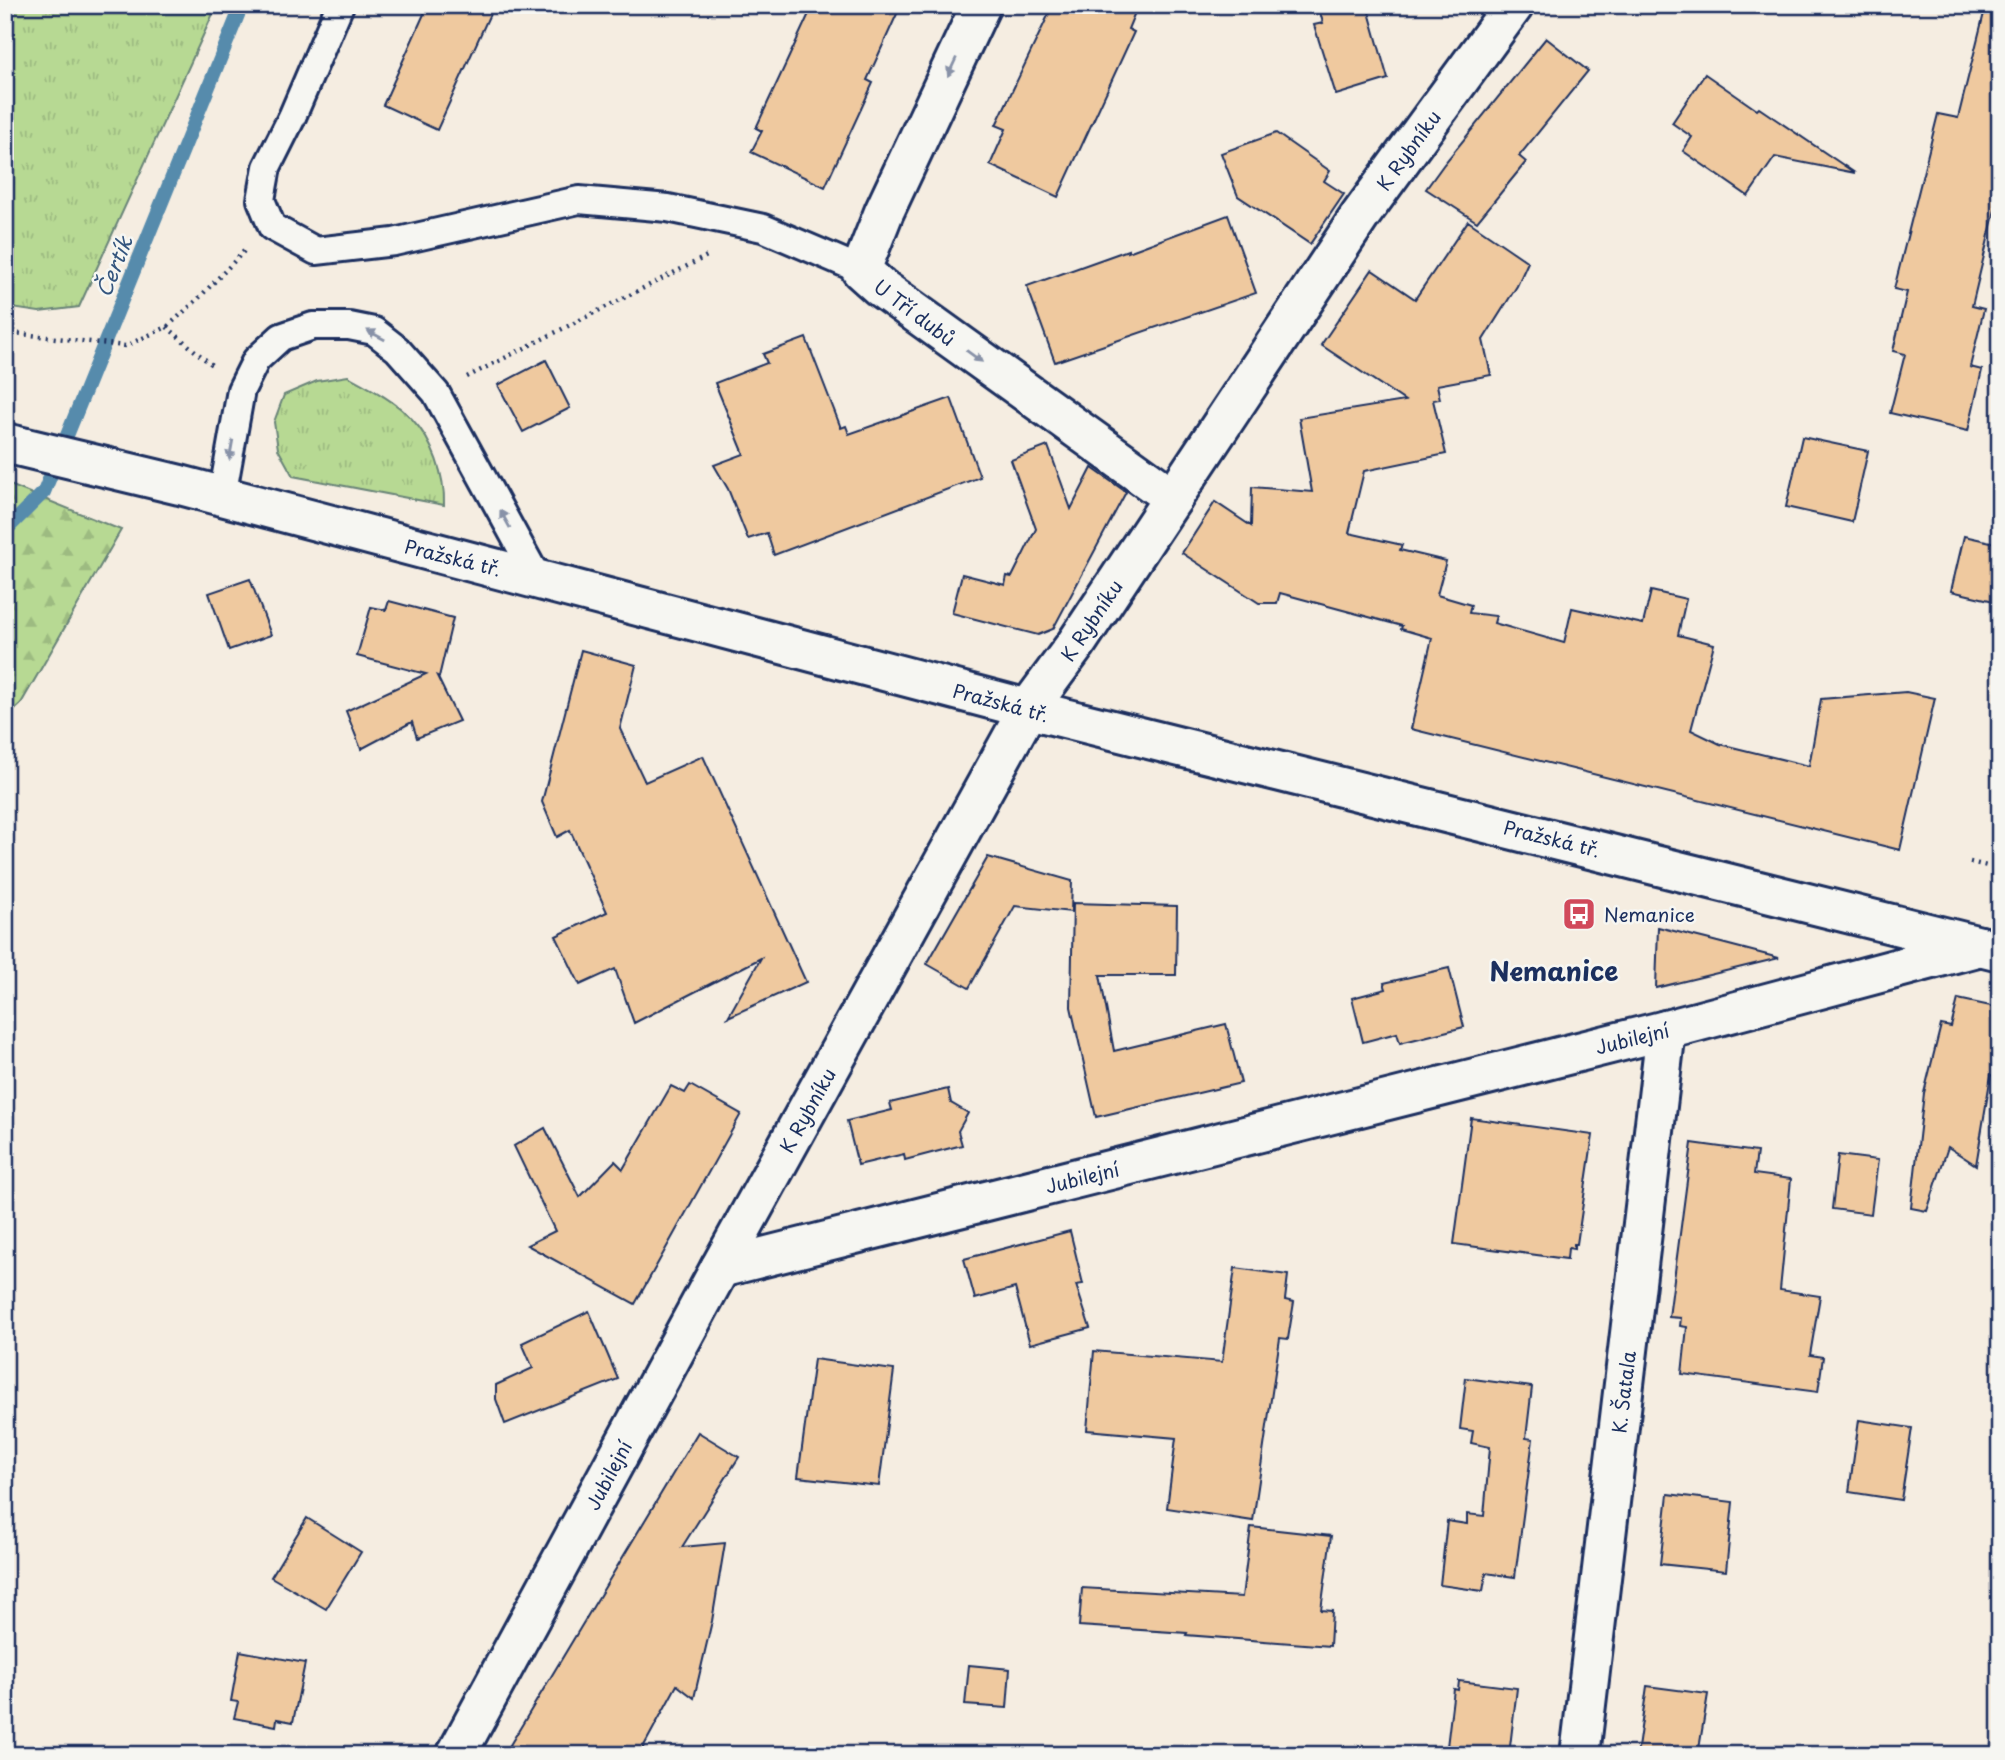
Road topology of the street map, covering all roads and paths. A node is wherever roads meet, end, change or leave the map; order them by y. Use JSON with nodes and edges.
{"nodes":[{"id":1,"x":340,"y":5,"type":"edge"},
{"id":2,"x":981,"y":5,"type":"edge"},
{"id":3,"x":1514,"y":5,"type":"edge"},
{"id":4,"x":272,"y":227,"type":"junction"},
{"id":5,"x":763,"y":228,"type":"junction"},
{"id":6,"x":861,"y":270,"type":"junction"},
{"id":7,"x":167,"y":327,"type":"junction"},
{"id":8,"x":5,"y":332,"type":"edge"},
{"id":9,"x":242,"y":390,"type":"junction"},
{"id":10,"x":436,"y":393,"type":"junction"},
{"id":11,"x":13,"y":445,"type":"edge"},
{"id":12,"x":222,"y":497,"type":"junction"},
{"id":13,"x":1173,"y":498,"type":"junction"},
{"id":14,"x":538,"y":579,"type":"junction"},
{"id":15,"x":1028,"y":709,"type":"junction"},
{"id":16,"x":1970,"y":862,"type":"dead end"},
{"id":17,"x":2000,"y":869,"type":"edge"},
{"id":18,"x":1990,"y":948,"type":"edge"},
{"id":19,"x":1666,"y":1030,"type":"junction"},
{"id":20,"x":720,"y":1268,"type":"junction"},
{"id":21,"x":456,"y":1755,"type":"edge"},
{"id":22,"x":1580,"y":1755,"type":"edge"}],
"edges":[{"from":1,"to":4,"type":"lane"},
{"from":2,"to":6,"type":"street","name":"U Tří dubů","one_way":true},
{"from":3,"to":13,"type":"street","name":"K Rybníku"},
{"from":4,"to":5,"type":"lane"},
{"from":4,"to":7,"type":"path"},
{"from":5,"to":6,"type":"lane"},
{"from":5,"to":10,"type":"path"},
{"from":6,"to":13,"type":"street","name":"U Tří dubů","one_way":true},
{"from":7,"to":8,"type":"path"},
{"from":7,"to":9,"type":"path"},
{"from":10,"to":9,"type":"lane","one_way":true},
{"from":9,"to":12,"type":"lane","one_way":true},
{"from":14,"to":10,"type":"lane","one_way":true},
{"from":11,"to":12,"type":"street","name":"Pražská tř."},
{"from":12,"to":14,"type":"street","name":"Pražská tř."},
{"from":13,"to":15,"type":"street","name":"K Rybníku"},
{"from":14,"to":15,"type":"street","name":"Pražská tř."},
{"from":15,"to":18,"type":"street","name":"Pražská tř."},
{"from":15,"to":20,"type":"street","name":"K Rybníku"},
{"from":16,"to":17,"type":"path"},
{"from":18,"to":19,"type":"street","name":"Jubilejní"},
{"from":19,"to":20,"type":"street","name":"Jubilejní"},
{"from":19,"to":22,"type":"street","name":"K. Šatala"},
{"from":20,"to":21,"type":"street","name":"Jubilejní"}]}
